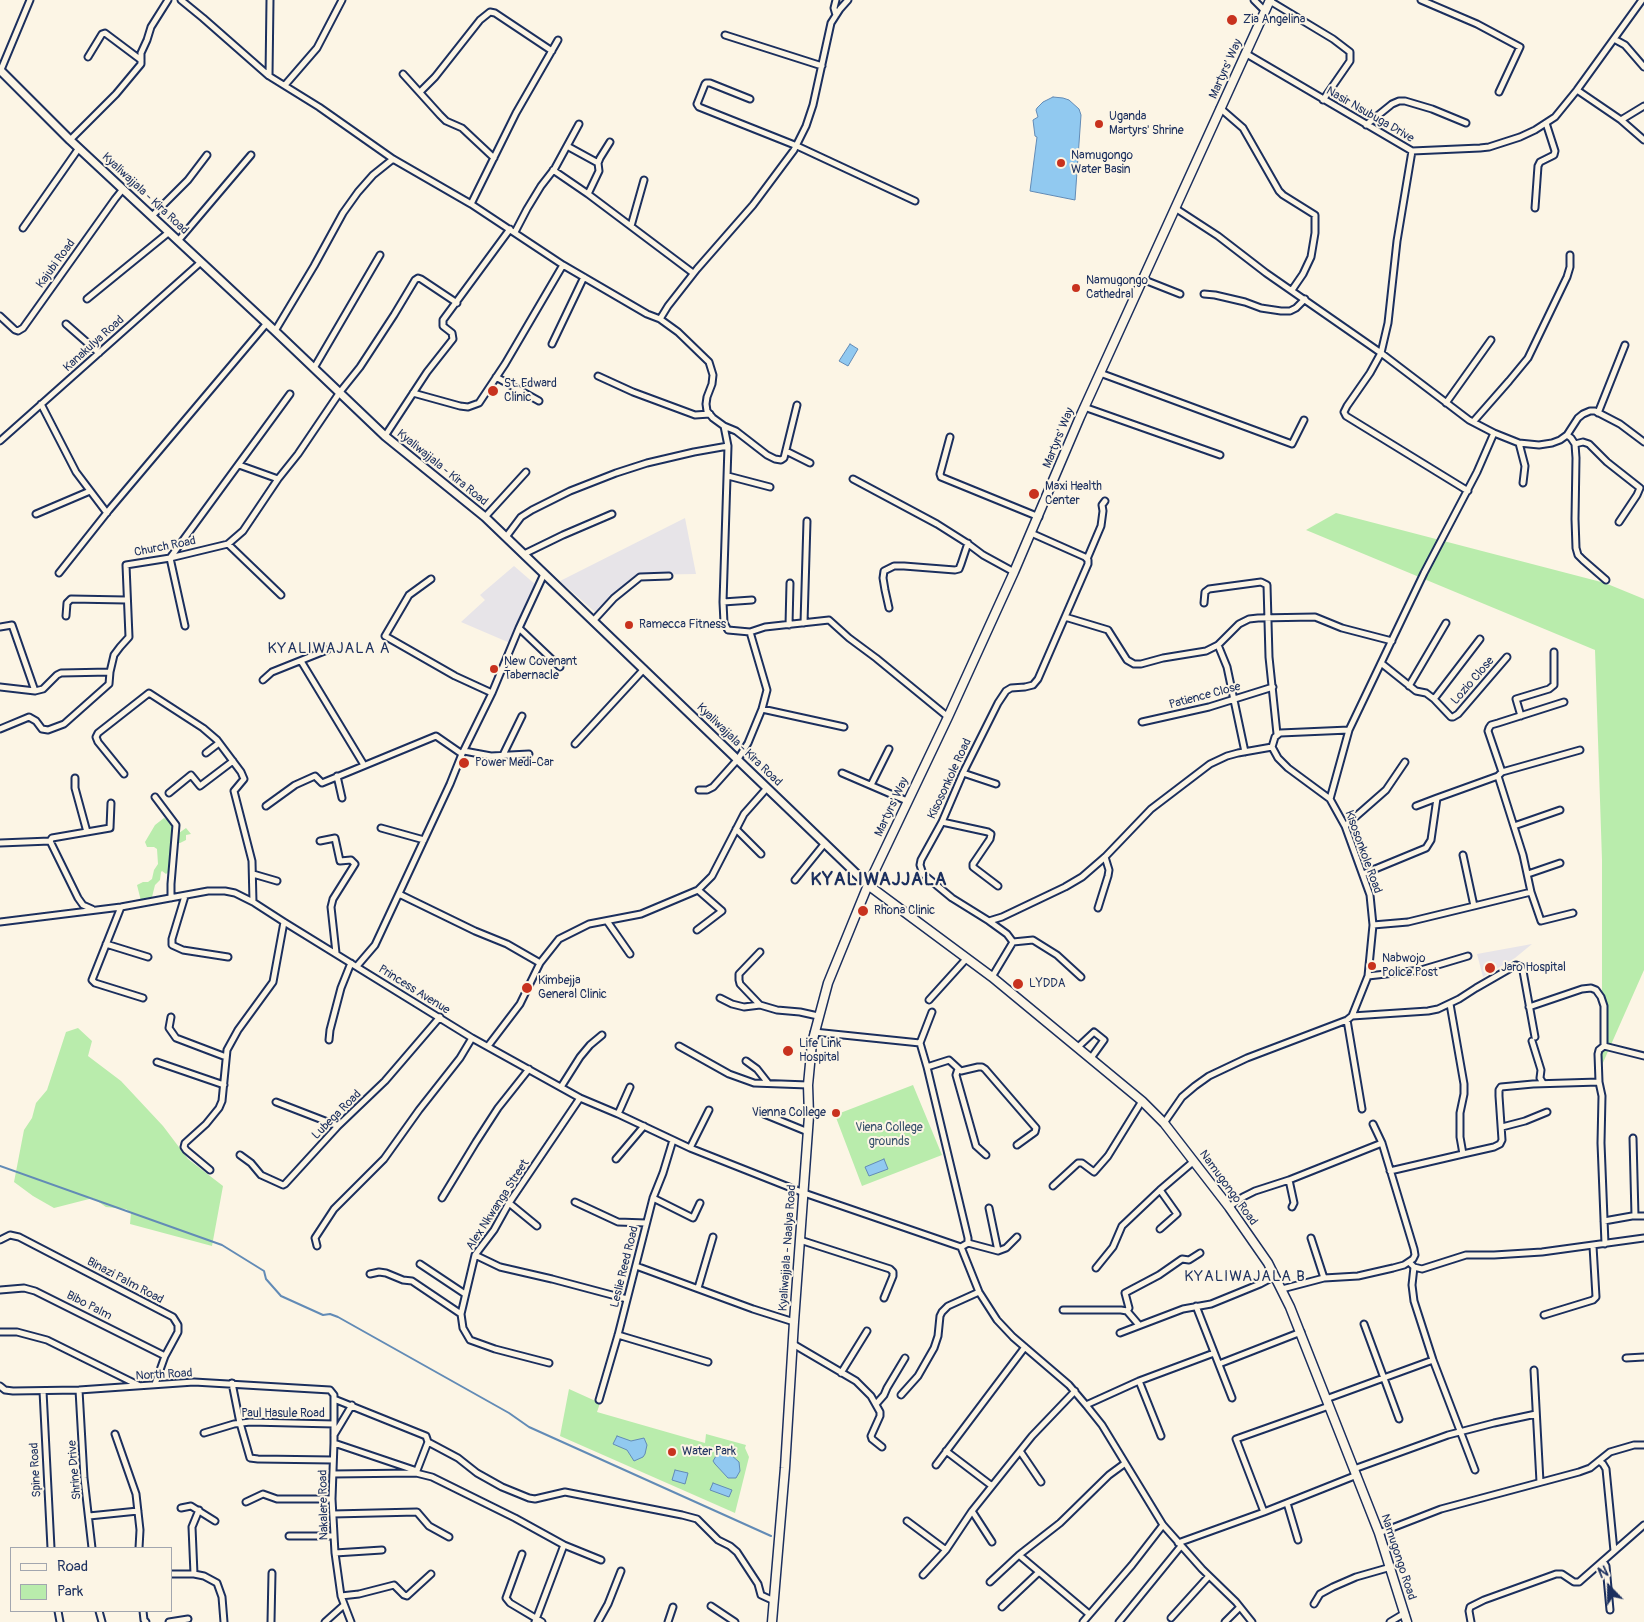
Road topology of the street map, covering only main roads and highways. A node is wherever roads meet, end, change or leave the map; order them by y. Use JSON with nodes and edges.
{"nodes":[{"id":1,"x":1270,"y":0,"type":"edge"},
{"id":2,"x":868,"y":885,"type":"junction"},
{"id":3,"x":772,"y":1622,"type":"edge"},
{"id":4,"x":1407,"y":1622,"type":"edge"}],
"edges":[{"from":1,"to":2,"type":"main road","name":"Martyrs' Way"},
{"from":2,"to":3,"type":"main road","name":"Kyaliwajjala - Naalya Road"},
{"from":2,"to":4,"type":"main road","name":"Namugongo Road"}]}
